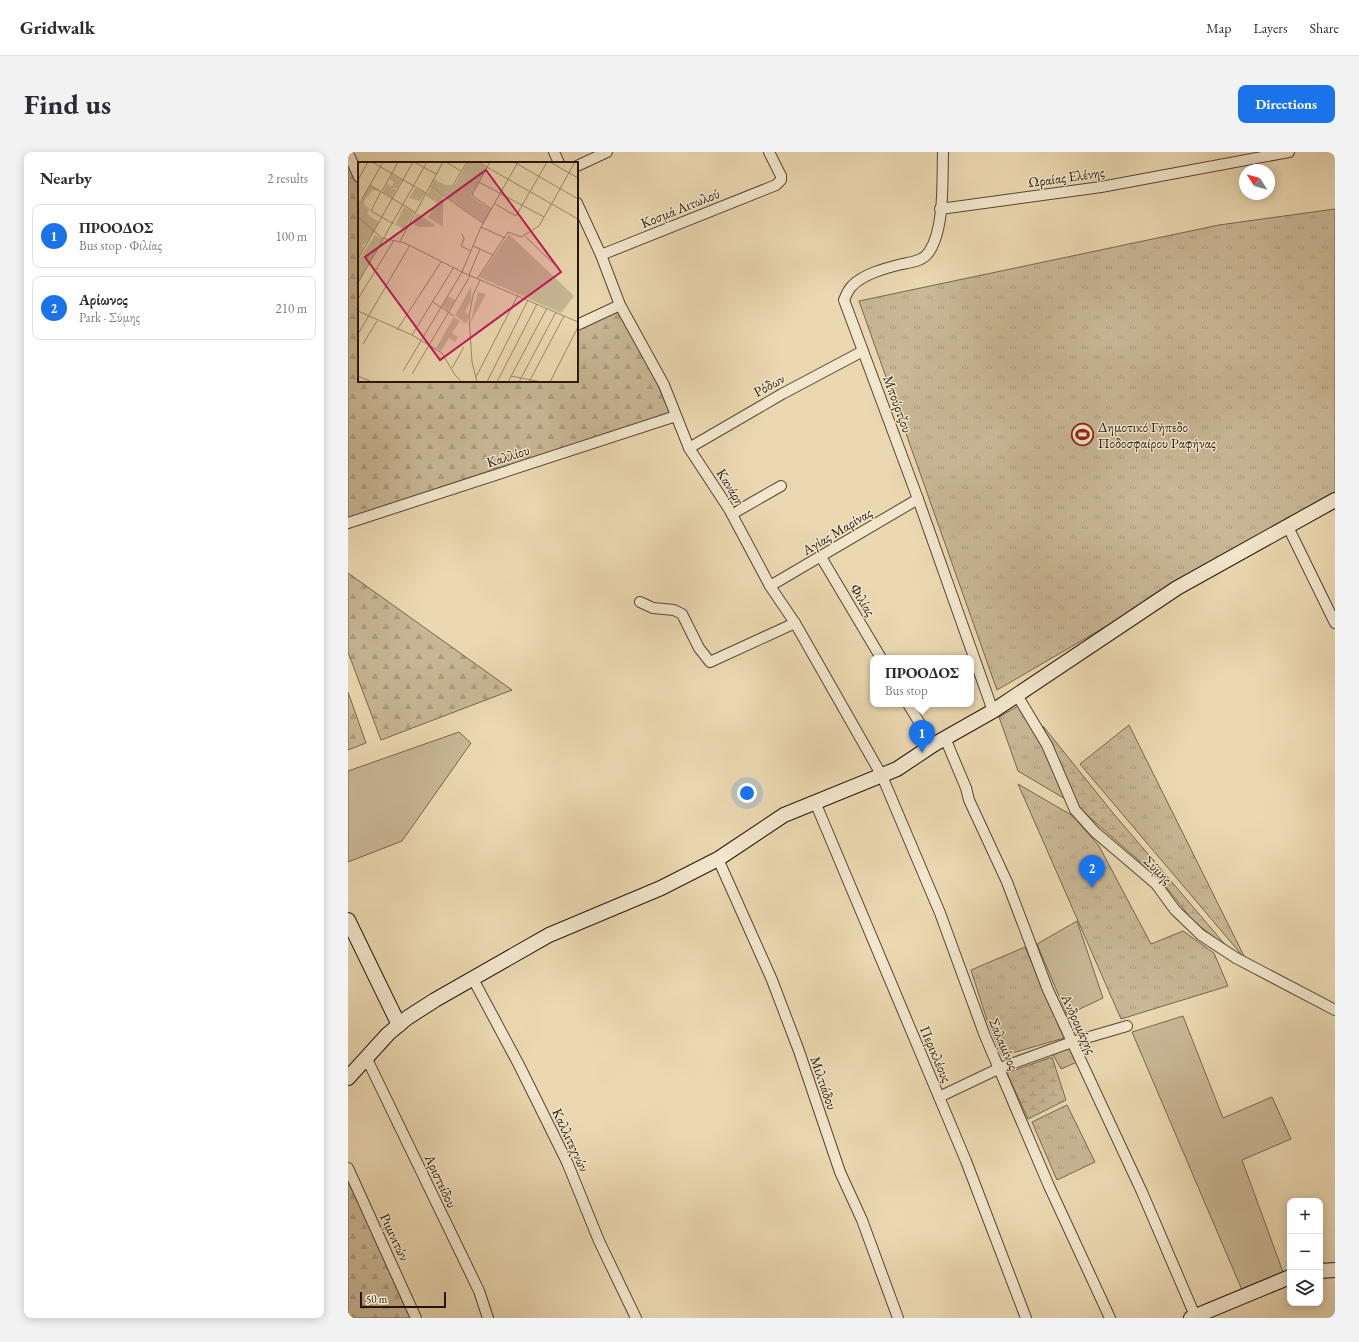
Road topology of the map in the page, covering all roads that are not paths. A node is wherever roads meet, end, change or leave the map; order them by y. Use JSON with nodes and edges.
{"nodes":[{"id":1,"x":554,"y":152,"type":"edge"},
{"id":2,"x":607,"y":152,"type":"edge"},
{"id":3,"x":769,"y":152,"type":"edge"},
{"id":4,"x":943,"y":152,"type":"edge"},
{"id":5,"x":1289,"y":152,"type":"edge"},
{"id":6,"x":348,"y":153,"type":"edge"},
{"id":7,"x":559,"y":162,"type":"edge"},
{"id":8,"x":578,"y":166,"type":"edge"},
{"id":9,"x":358,"y":175,"type":"edge"},
{"id":10,"x":578,"y":205,"type":"edge"},
{"id":11,"x":940,"y":209,"type":"junction"},
{"id":12,"x":601,"y":255,"type":"junction"},
{"id":13,"x":620,"y":305,"type":"junction"},
{"id":14,"x":578,"y":325,"type":"edge"},
{"id":15,"x":863,"y":351,"type":"junction"},
{"id":16,"x":676,"y":416,"type":"junction"},
{"id":17,"x":690,"y":448,"type":"junction"},
{"id":18,"x":781,"y":486,"type":"dead end"},
{"id":19,"x":918,"y":499,"type":"junction"},
{"id":20,"x":1335,"y":500,"type":"edge"},
{"id":21,"x":732,"y":514,"type":"junction"},
{"id":22,"x":348,"y":523,"type":"edge"},
{"id":23,"x":1288,"y":527,"type":"junction"},
{"id":24,"x":821,"y":557,"type":"junction"},
{"id":25,"x":770,"y":586,"type":"junction"},
{"id":26,"x":640,"y":602,"type":"dead end"},
{"id":27,"x":795,"y":623,"type":"junction"},
{"id":28,"x":1335,"y":623,"type":"edge"},
{"id":29,"x":879,"y":655,"type":"edge"},
{"id":30,"x":972,"y":655,"type":"edge"},
{"id":31,"x":974,"y":659,"type":"edge"},
{"id":32,"x":1017,"y":695,"type":"junction"},
{"id":33,"x":910,"y":707,"type":"edge"},
{"id":34,"x":992,"y":711,"type":"junction"},
{"id":35,"x":945,"y":738,"type":"junction"},
{"id":36,"x":932,"y":745,"type":"junction"},
{"id":37,"x":882,"y":776,"type":"junction"},
{"id":38,"x":814,"y":802,"type":"junction"},
{"id":39,"x":718,"y":859,"type":"junction"},
{"id":40,"x":348,"y":920,"type":"edge"},
{"id":41,"x":473,"y":978,"type":"junction"},
{"id":42,"x":1335,"y":1010,"type":"edge"},
{"id":43,"x":399,"y":1025,"type":"junction"},
{"id":44,"x":1126,"y":1026,"type":"dead end"},
{"id":45,"x":1072,"y":1042,"type":"junction"},
{"id":46,"x":366,"y":1057,"type":"junction"},
{"id":47,"x":1000,"y":1068,"type":"junction"},
{"id":48,"x":348,"y":1078,"type":"edge"},
{"id":49,"x":940,"y":1097,"type":"junction"},
{"id":50,"x":348,"y":1168,"type":"edge"},
{"id":51,"x":1335,"y":1270,"type":"edge"},
{"id":52,"x":1323,"y":1271,"type":"edge"},
{"id":53,"x":1287,"y":1278,"type":"edge"},
{"id":54,"x":1194,"y":1317,"type":"edge"},
{"id":55,"x":416,"y":1318,"type":"edge"},
{"id":56,"x":488,"y":1318,"type":"edge"},
{"id":57,"x":636,"y":1318,"type":"edge"},
{"id":58,"x":898,"y":1318,"type":"edge"},
{"id":59,"x":1026,"y":1318,"type":"edge"},
{"id":60,"x":1110,"y":1318,"type":"edge"}],
"edges":[{"from":1,"to":7,"type":"street"},
{"from":2,"to":8,"type":"street"},
{"from":3,"to":12,"type":"street","name":"Κοσμά Αιτωλού"},
{"from":4,"to":11,"type":"street","name":"Μπούρτζου"},
{"from":5,"to":11,"type":"street","name":"Ωραίας Ελένης"},
{"from":6,"to":9,"type":"street"},
{"from":10,"to":12,"type":"street","name":"Κανάρη"},
{"from":11,"to":15,"type":"street","name":"Μπούρτζου"},
{"from":12,"to":13,"type":"street","name":"Κανάρη"},
{"from":13,"to":14,"type":"street"},
{"from":13,"to":16,"type":"street","name":"Κανάρη"},
{"from":15,"to":17,"type":"street","name":"Ρόδων"},
{"from":15,"to":19,"type":"street","name":"Μπούρτζου"},
{"from":16,"to":17,"type":"street","name":"Κανάρη"},
{"from":16,"to":22,"type":"street","name":"Καλλίου"},
{"from":17,"to":21,"type":"street","name":"Κανάρη"},
{"from":18,"to":21,"type":"street"},
{"from":19,"to":24,"type":"street","name":"Αγίας Μαρίνας"},
{"from":19,"to":30,"type":"street","name":"Μπούρτζου"},
{"from":20,"to":23,"type":"street"},
{"from":21,"to":25,"type":"street","name":"Κανάρη"},
{"from":23,"to":28,"type":"street"},
{"from":23,"to":32,"type":"street"},
{"from":24,"to":25,"type":"street","name":"Αγίας Μαρίνας"},
{"from":24,"to":29,"type":"street","name":"Φιλίας"},
{"from":25,"to":27,"type":"street","name":"Κανάρη"},
{"from":26,"to":27,"type":"street"},
{"from":27,"to":37,"type":"street","name":"Κανάρη"},
{"from":31,"to":34,"type":"street","name":"Μπούρτζου"},
{"from":32,"to":34,"type":"street"},
{"from":32,"to":42,"type":"street","name":"Σύμης"},
{"from":33,"to":36,"type":"street"},
{"from":34,"to":35,"type":"street"},
{"from":35,"to":36,"type":"street"},
{"from":35,"to":45,"type":"street","name":"Ανδρομάχης"},
{"from":36,"to":37,"type":"street"},
{"from":37,"to":38,"type":"street"},
{"from":37,"to":47,"type":"street","name":"Σαλαμίνος"},
{"from":38,"to":39,"type":"street"},
{"from":38,"to":49,"type":"street","name":"Περικλέους"},
{"from":39,"to":41,"type":"street"},
{"from":39,"to":58,"type":"street","name":"Μιλτιάδου"},
{"from":40,"to":43,"type":"street"},
{"from":41,"to":43,"type":"street"},
{"from":41,"to":57,"type":"street","name":"Καλλιτεχνών"},
{"from":43,"to":46,"type":"street"},
{"from":44,"to":45,"type":"street"},
{"from":45,"to":47,"type":"street"},
{"from":45,"to":54,"type":"street","name":"Ανδρομάχης"},
{"from":46,"to":48,"type":"street"},
{"from":46,"to":56,"type":"street","name":"Αριστείδου"},
{"from":47,"to":49,"type":"street"},
{"from":47,"to":60,"type":"street","name":"Σαλαμίνος"},
{"from":49,"to":59,"type":"street","name":"Περικλέους"},
{"from":50,"to":55,"type":"street","name":"Ριμινιτών"},
{"from":51,"to":52,"type":"street"},
{"from":53,"to":54,"type":"street"}]}
